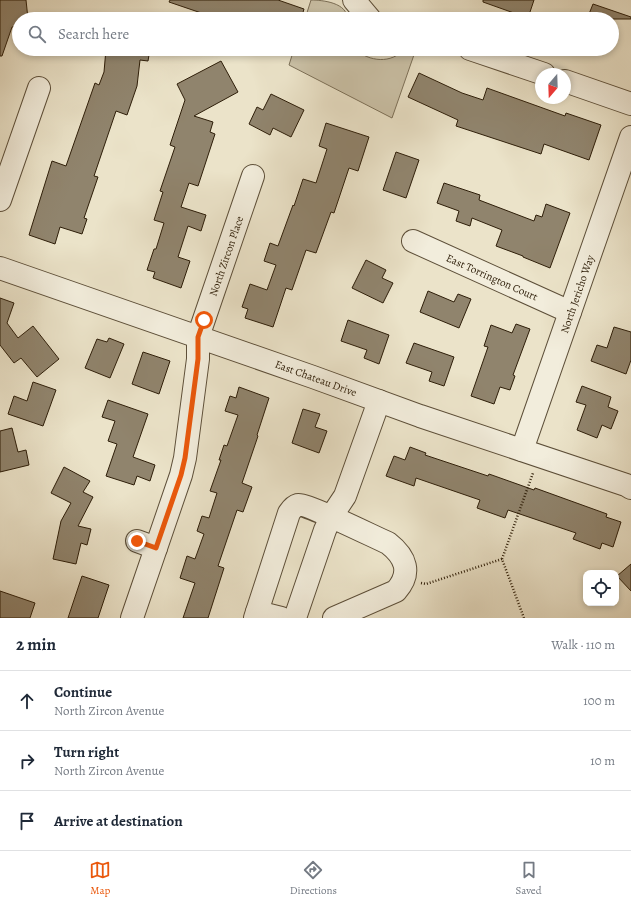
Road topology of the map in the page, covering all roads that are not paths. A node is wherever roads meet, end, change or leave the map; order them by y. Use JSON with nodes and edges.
{"nodes":[{"id":1,"x":354,"y":0,"type":"edge"},
{"id":2,"x":364,"y":12,"type":"edge"},
{"id":3,"x":491,"y":56,"type":"edge"},
{"id":4,"x":535,"y":71,"type":"edge"},
{"id":5,"x":571,"y":83,"type":"edge"},
{"id":6,"x":39,"y":88,"type":"dead end"},
{"id":7,"x":631,"y":104,"type":"edge"},
{"id":8,"x":631,"y":137,"type":"edge"},
{"id":9,"x":253,"y":176,"type":"dead end"},
{"id":10,"x":0,"y":200,"type":"edge"},
{"id":11,"x":413,"y":241,"type":"dead end"},
{"id":12,"x":0,"y":268,"type":"edge"},
{"id":13,"x":570,"y":312,"type":"junction"},
{"id":14,"x":198,"y":337,"type":"junction"},
{"id":15,"x":379,"y":401,"type":"junction"},
{"id":16,"x":522,"y":450,"type":"junction"},
{"id":17,"x":631,"y":488,"type":"edge"},
{"id":18,"x":331,"y":517,"type":"junction"},
{"id":19,"x":256,"y":615,"type":"edge"},
{"id":20,"x":132,"y":618,"type":"edge"},
{"id":21,"x":281,"y":618,"type":"edge"},
{"id":22,"x":295,"y":618,"type":"edge"},
{"id":23,"x":334,"y":618,"type":"edge"}],
"edges":[{"from":1,"to":2,"type":"street"},
{"from":3,"to":4,"type":"street"},
{"from":5,"to":7,"type":"street"},
{"from":6,"to":10,"type":"street"},
{"from":8,"to":13,"type":"street","name":"North Jericho Way"},
{"from":9,"to":14,"type":"street","name":"North Zircon Place"},
{"from":11,"to":13,"type":"street","name":"East Torrington Court"},
{"from":12,"to":14,"type":"street","name":"East Chateau Drive"},
{"from":13,"to":16,"type":"street","name":"North Jericho Way"},
{"from":14,"to":15,"type":"street","name":"East Chateau Drive"},
{"from":14,"to":20,"type":"street","name":"North Zircon Place"},
{"from":15,"to":16,"type":"street","name":"East Chateau Drive"},
{"from":15,"to":18,"type":"street"},
{"from":16,"to":17,"type":"street","name":"East Chateau Drive"},
{"from":18,"to":19,"type":"street"},
{"from":18,"to":22,"type":"street"},
{"from":18,"to":23,"type":"street"},
{"from":19,"to":21,"type":"street"}]}
